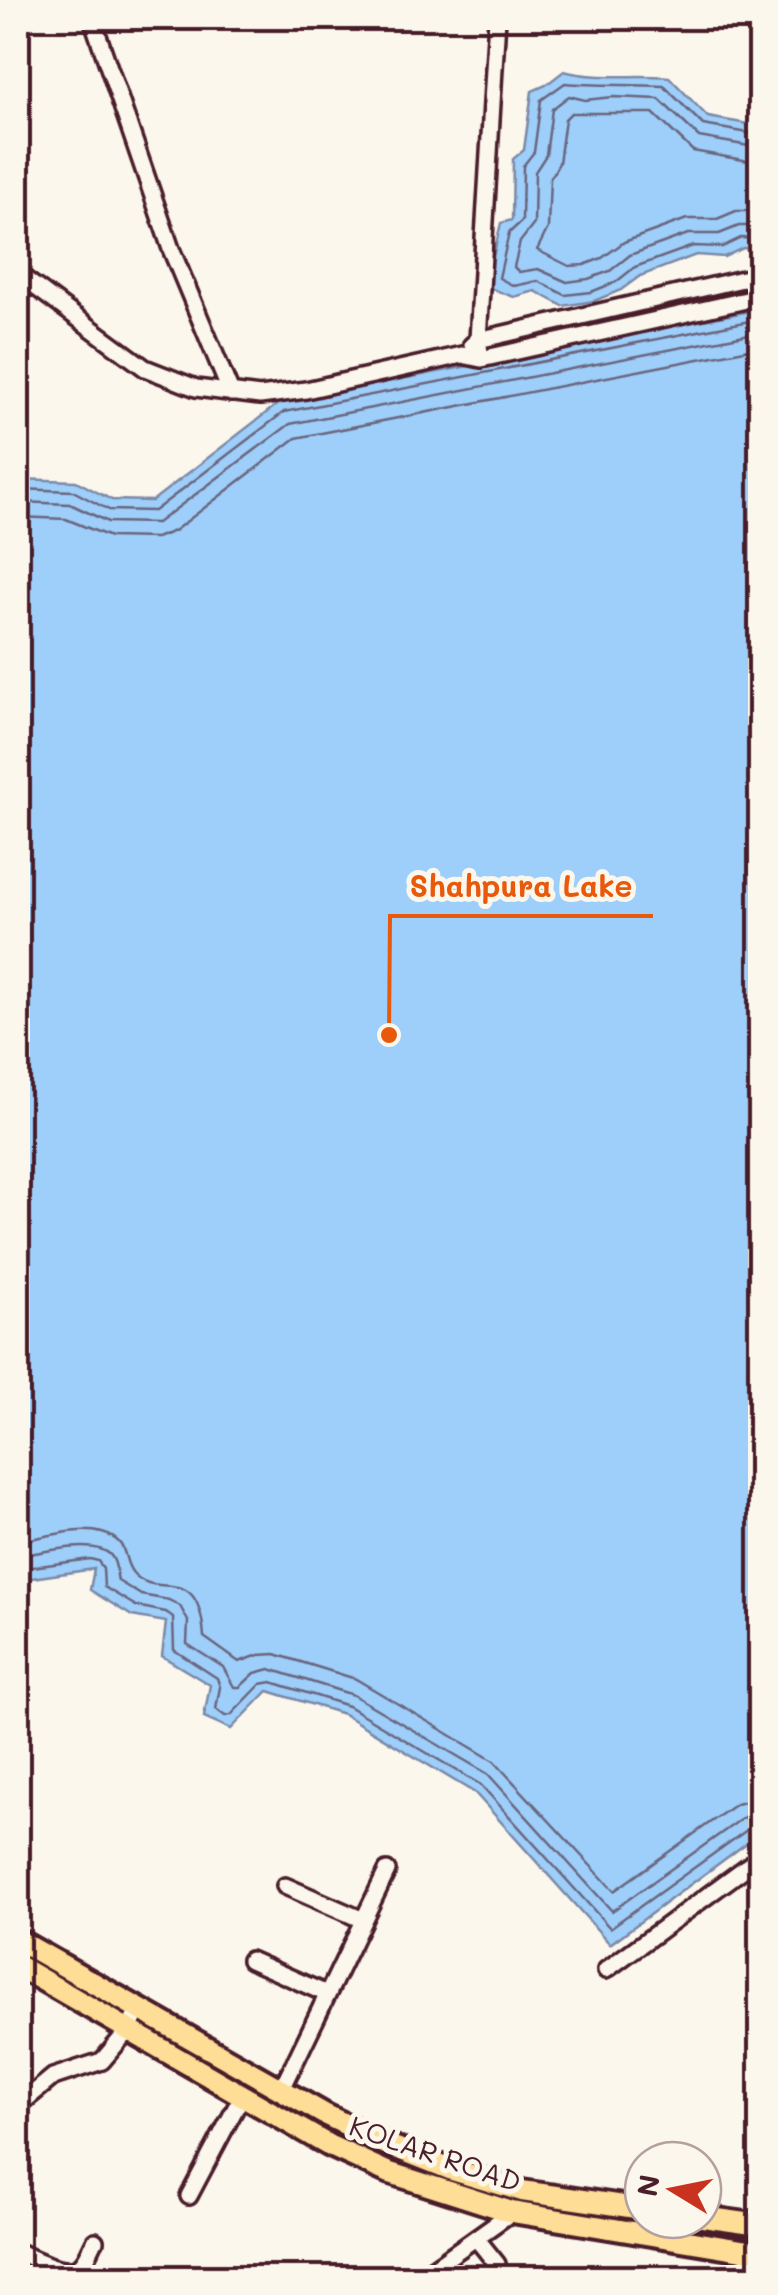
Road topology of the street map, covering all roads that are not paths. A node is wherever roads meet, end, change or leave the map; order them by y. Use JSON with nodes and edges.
{"nodes":[{"id":1,"x":92,"y":18,"type":"edge"},
{"id":2,"x":497,"y":18,"type":"edge"},
{"id":3,"x":18,"y":274,"type":"edge"},
{"id":4,"x":760,"y":276,"type":"edge"},
{"id":5,"x":760,"y":297,"type":"edge"},
{"id":6,"x":478,"y":340,"type":"junction"},
{"id":7,"x":462,"y":355,"type":"junction"},
{"id":8,"x":482,"y":359,"type":"junction"},
{"id":9,"x":231,"y":393,"type":"junction"},
{"id":10,"x":760,"y":1857,"type":"edge"},
{"id":11,"x":386,"y":1871,"type":"dead end"},
{"id":12,"x":285,"y":1886,"type":"dead end"},
{"id":13,"x":363,"y":1920,"type":"junction"},
{"id":14,"x":18,"y":1940,"type":"edge"},
{"id":15,"x":250,"y":1960,"type":"dead end"},
{"id":16,"x":18,"y":1966,"type":"edge"},
{"id":17,"x":606,"y":1970,"type":"dead end"},
{"id":18,"x":327,"y":1994,"type":"junction"},
{"id":19,"x":134,"y":2018,"type":"junction"},
{"id":20,"x":282,"y":2089,"type":"junction"},
{"id":21,"x":243,"y":2094,"type":"junction"},
{"id":22,"x":18,"y":2106,"type":"edge"},
{"id":23,"x":189,"y":2196,"type":"dead end"},
{"id":24,"x":623,"y":2206,"type":"edge"},
{"id":25,"x":512,"y":2212,"type":"junction"},
{"id":26,"x":723,"y":2220,"type":"edge"},
{"id":27,"x":760,"y":2225,"type":"edge"},
{"id":28,"x":476,"y":2238,"type":"junction"},
{"id":29,"x":95,"y":2241,"type":"dead end"},
{"id":30,"x":18,"y":2252,"type":"edge"},
{"id":31,"x":760,"y":2253,"type":"edge"},
{"id":32,"x":420,"y":2278,"type":"edge"},
{"id":33,"x":491,"y":2278,"type":"edge"}],
"edges":[{"from":1,"to":9,"type":"street"},
{"from":2,"to":6,"type":"street"},
{"from":3,"to":9,"type":"street"},
{"from":4,"to":6,"type":"street"},
{"from":5,"to":8,"type":"street"},
{"from":6,"to":7,"type":"street"},
{"from":6,"to":8,"type":"street"},
{"from":7,"to":8,"type":"street"},
{"from":7,"to":9,"type":"street"},
{"from":10,"to":17,"type":"street"},
{"from":11,"to":13,"type":"street"},
{"from":12,"to":13,"type":"street"},
{"from":13,"to":18,"type":"street"},
{"from":14,"to":19,"type":"main road","name":"KOLAR ROAD"},
{"from":15,"to":18,"type":"street"},
{"from":16,"to":19,"type":"main road","name":"KOLAR ROAD"},
{"from":18,"to":20,"type":"street"},
{"from":19,"to":20,"type":"main road","name":"KOLAR ROAD"},
{"from":19,"to":21,"type":"main road","name":"KOLAR ROAD"},
{"from":19,"to":22,"type":"street"},
{"from":20,"to":24,"type":"main road","name":"KOLAR ROAD"},
{"from":21,"to":23,"type":"street"},
{"from":21,"to":25,"type":"main road","name":"KOLAR ROAD"},
{"from":25,"to":28,"type":"street"},
{"from":25,"to":31,"type":"main road","name":"KOLAR ROAD"},
{"from":26,"to":27,"type":"main road"},
{"from":28,"to":32,"type":"street"},
{"from":28,"to":33,"type":"street"},
{"from":29,"to":30,"type":"street"}]}
